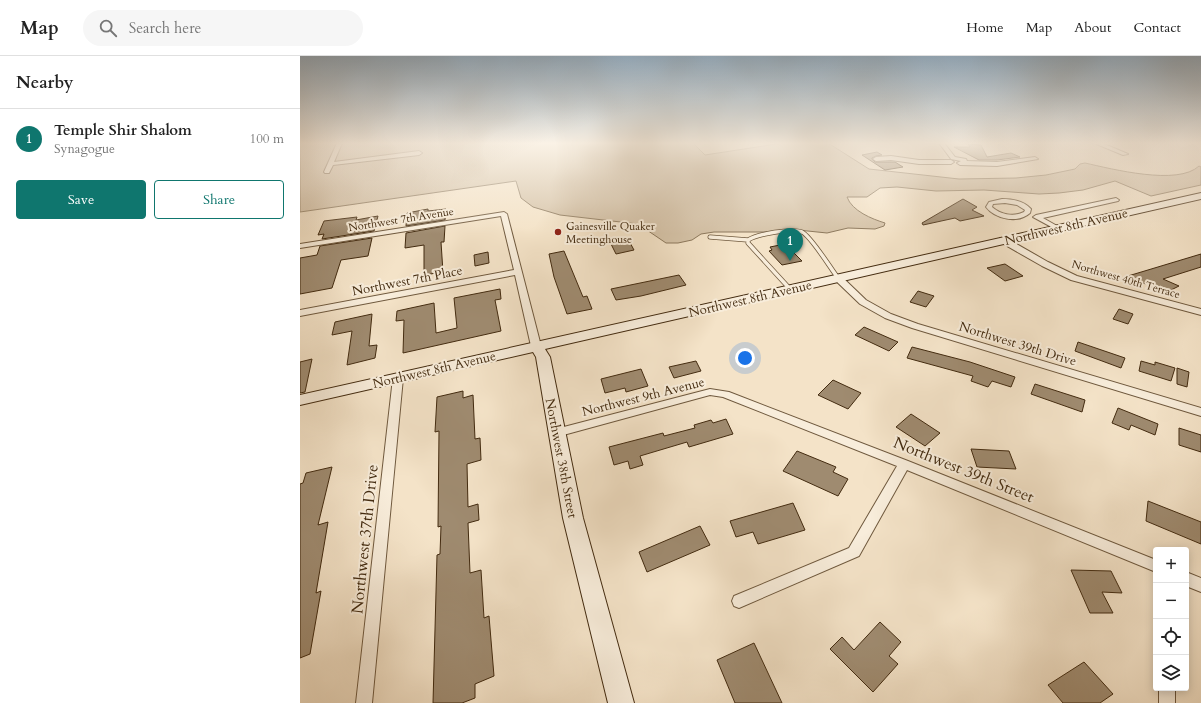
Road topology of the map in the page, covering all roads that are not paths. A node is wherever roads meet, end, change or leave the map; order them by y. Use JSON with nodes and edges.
{"nodes":[{"id":1,"x":1201,"y":196,"type":"edge"},
{"id":2,"x":1116,"y":200,"type":"dead end"},
{"id":3,"x":504,"y":214,"type":"joint"},
{"id":4,"x":1026,"y":214,"type":"junction"},
{"id":5,"x":1038,"y":218,"type":"junction"},
{"id":6,"x":1057,"y":228,"type":"junction"},
{"id":7,"x":710,"y":237,"type":"dead end"},
{"id":8,"x":748,"y":240,"type":"junction"},
{"id":9,"x":1003,"y":240,"type":"junction"},
{"id":10,"x":300,"y":246,"type":"edge"},
{"id":11,"x":518,"y":272,"type":"junction"},
{"id":12,"x":838,"y":278,"type":"junction"},
{"id":13,"x":790,"y":289,"type":"junction"},
{"id":14,"x":1201,"y":312,"type":"edge"},
{"id":15,"x":300,"y":313,"type":"edge"},
{"id":16,"x":536,"y":346,"type":"junction"},
{"id":17,"x":398,"y":378,"type":"junction"},
{"id":18,"x":300,"y":400,"type":"edge"},
{"id":19,"x":758,"y":407,"type":"joint"},
{"id":20,"x":1201,"y":412,"type":"edge"},
{"id":21,"x":556,"y":432,"type":"junction"},
{"id":22,"x":904,"y":464,"type":"junction"},
{"id":23,"x":1153,"y":565,"type":"edge"},
{"id":24,"x":1189,"y":580,"type":"edge"},
{"id":25,"x":1201,"y":585,"type":"edge"},
{"id":26,"x":739,"y":601,"type":"dead end"},
{"id":27,"x":1167,"y":691,"type":"edge"},
{"id":28,"x":364,"y":703,"type":"edge"},
{"id":29,"x":621,"y":703,"type":"edge"},
{"id":30,"x":1167,"y":703,"type":"edge"}],
"edges":[{"from":1,"to":6,"type":"street","name":"Northwest 8th Avenue"},
{"from":2,"to":5,"type":"street"},
{"from":3,"to":10,"type":"street","name":"Northwest 7th Avenue"},
{"from":3,"to":11,"type":"street","name":"Northwest 38th Street"},
{"from":4,"to":4,"type":"street"},
{"from":4,"to":5,"type":"street"},
{"from":5,"to":6,"type":"street"},
{"from":6,"to":9,"type":"street","name":"Northwest 8th Avenue"},
{"from":7,"to":8,"type":"lane"},
{"from":8,"to":12,"type":"lane"},
{"from":8,"to":13,"type":"lane"},
{"from":9,"to":12,"type":"street","name":"Northwest 8th Avenue"},
{"from":9,"to":14,"type":"street","name":"Northwest 40th Terrace"},
{"from":11,"to":15,"type":"street","name":"Northwest 7th Place"},
{"from":11,"to":16,"type":"street","name":"Northwest 38th Street"},
{"from":12,"to":13,"type":"street","name":"Northwest 8th Avenue"},
{"from":12,"to":20,"type":"street","name":"Northwest 39th Drive"},
{"from":13,"to":16,"type":"street","name":"Northwest 8th Avenue"},
{"from":16,"to":17,"type":"street","name":"Northwest 8th Avenue"},
{"from":16,"to":21,"type":"street","name":"Northwest 38th Street"},
{"from":17,"to":18,"type":"street","name":"Northwest 8th Avenue"},
{"from":17,"to":28,"type":"street","name":"Northwest 37th Drive"},
{"from":19,"to":21,"type":"street","name":"Northwest 9th Avenue"},
{"from":19,"to":22,"type":"street","name":"Northwest 39th Street"},
{"from":21,"to":29,"type":"street","name":"Northwest 38th Street"},
{"from":22,"to":23,"type":"street","name":"Northwest 39th Street"},
{"from":22,"to":26,"type":"street"},
{"from":24,"to":25,"type":"street"},
{"from":27,"to":30,"type":"street"}]}
